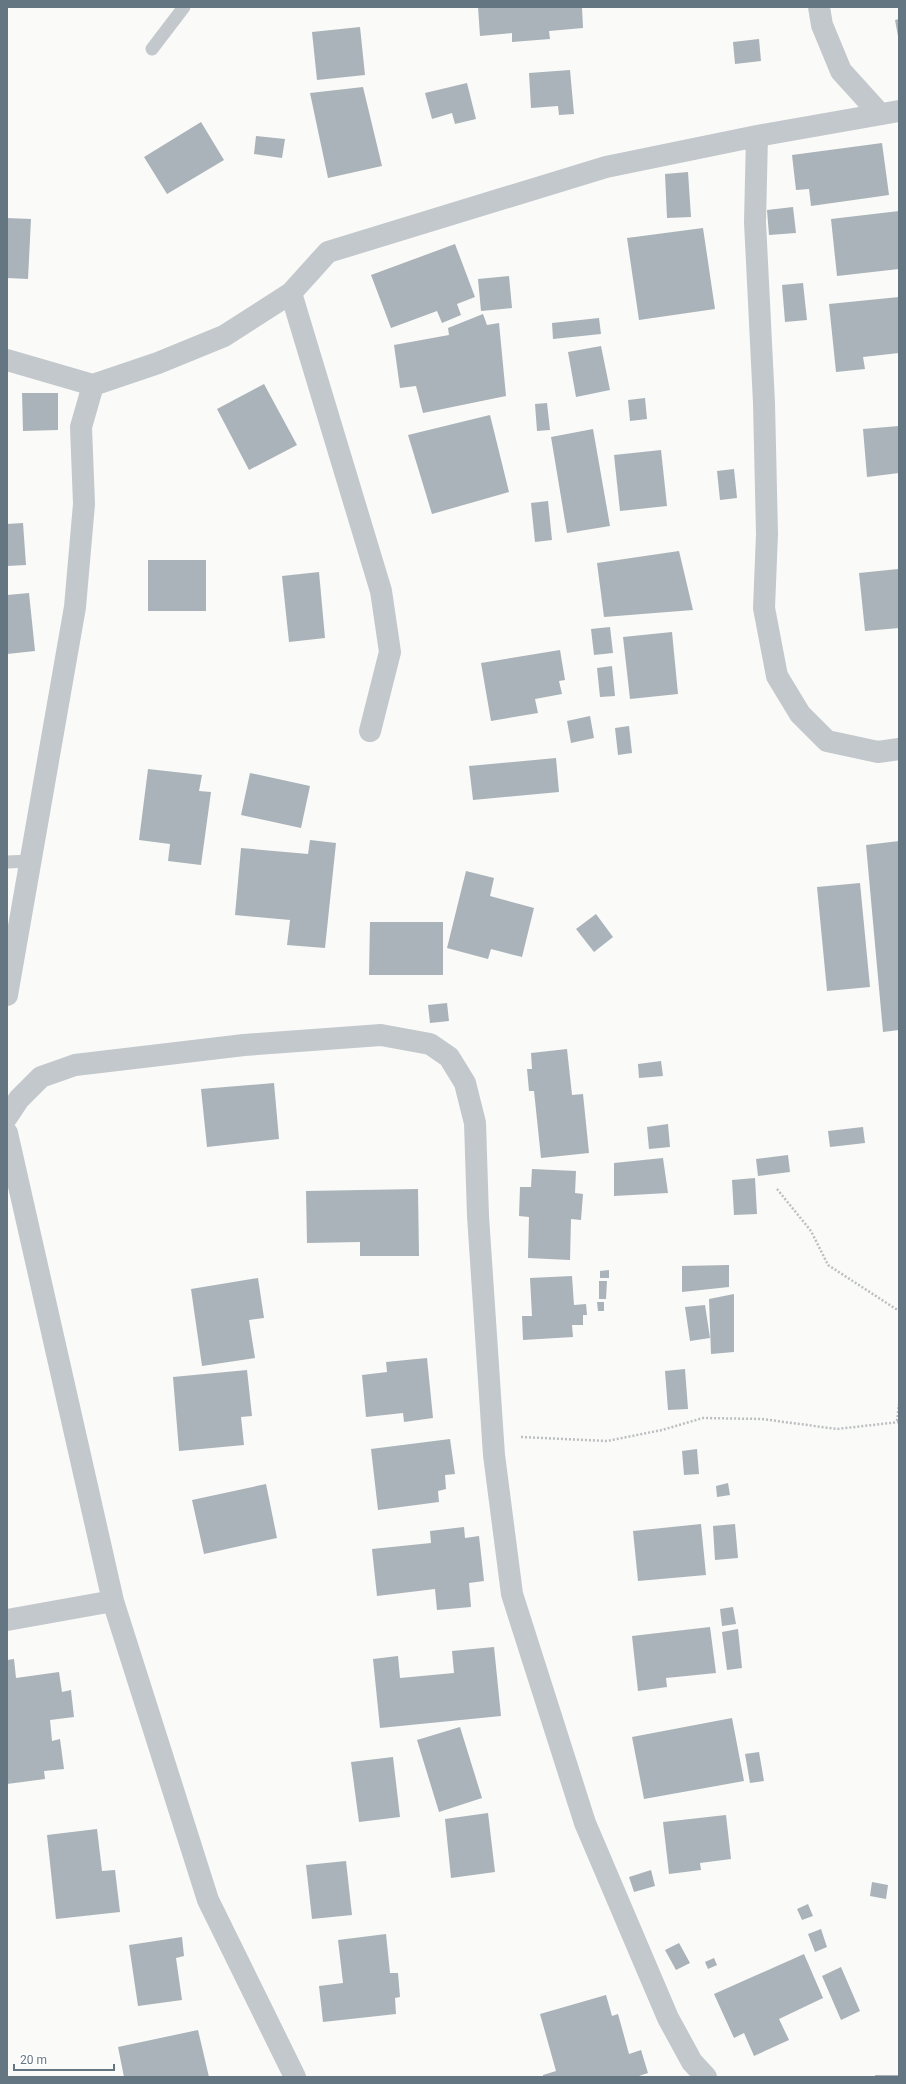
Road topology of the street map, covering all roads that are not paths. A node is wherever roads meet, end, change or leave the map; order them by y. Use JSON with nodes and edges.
{"nodes":[{"id":1,"x":184,"y":7,"type":"edge"},
{"id":2,"x":819,"y":7,"type":"edge"},
{"id":3,"x":152,"y":49,"type":"dead end"},
{"id":4,"x":890,"y":113,"type":"edge"},
{"id":5,"x":757,"y":136,"type":"junction"},
{"id":6,"x":291,"y":293,"type":"junction"},
{"id":7,"x":7,"y":360,"type":"edge"},
{"id":8,"x":93,"y":385,"type":"junction"},
{"id":9,"x":370,"y":731,"type":"dead end"},
{"id":10,"x":899,"y":749,"type":"edge"},
{"id":11,"x":31,"y":861,"type":"junction"},
{"id":12,"x":7,"y":862,"type":"edge"},
{"id":13,"x":7,"y":995,"type":"edge"},
{"id":14,"x":7,"y":1117,"type":"edge"},
{"id":15,"x":7,"y":1133,"type":"edge"},
{"id":16,"x":113,"y":1601,"type":"junction"},
{"id":17,"x":7,"y":1620,"type":"edge"},
{"id":18,"x":295,"y":2077,"type":"edge"},
{"id":19,"x":706,"y":2077,"type":"edge"}],
"edges":[{"from":1,"to":3,"type":"lane"},
{"from":2,"to":4,"type":"street"},
{"from":4,"to":5,"type":"street"},
{"from":5,"to":6,"type":"street"},
{"from":5,"to":10,"type":"street"},
{"from":6,"to":8,"type":"street"},
{"from":6,"to":9,"type":"street"},
{"from":7,"to":8,"type":"street"},
{"from":8,"to":11,"type":"street"},
{"from":11,"to":12,"type":"lane"},
{"from":11,"to":13,"type":"street"},
{"from":14,"to":19,"type":"street"},
{"from":15,"to":16,"type":"street"},
{"from":16,"to":17,"type":"street"},
{"from":16,"to":18,"type":"street"}]}
